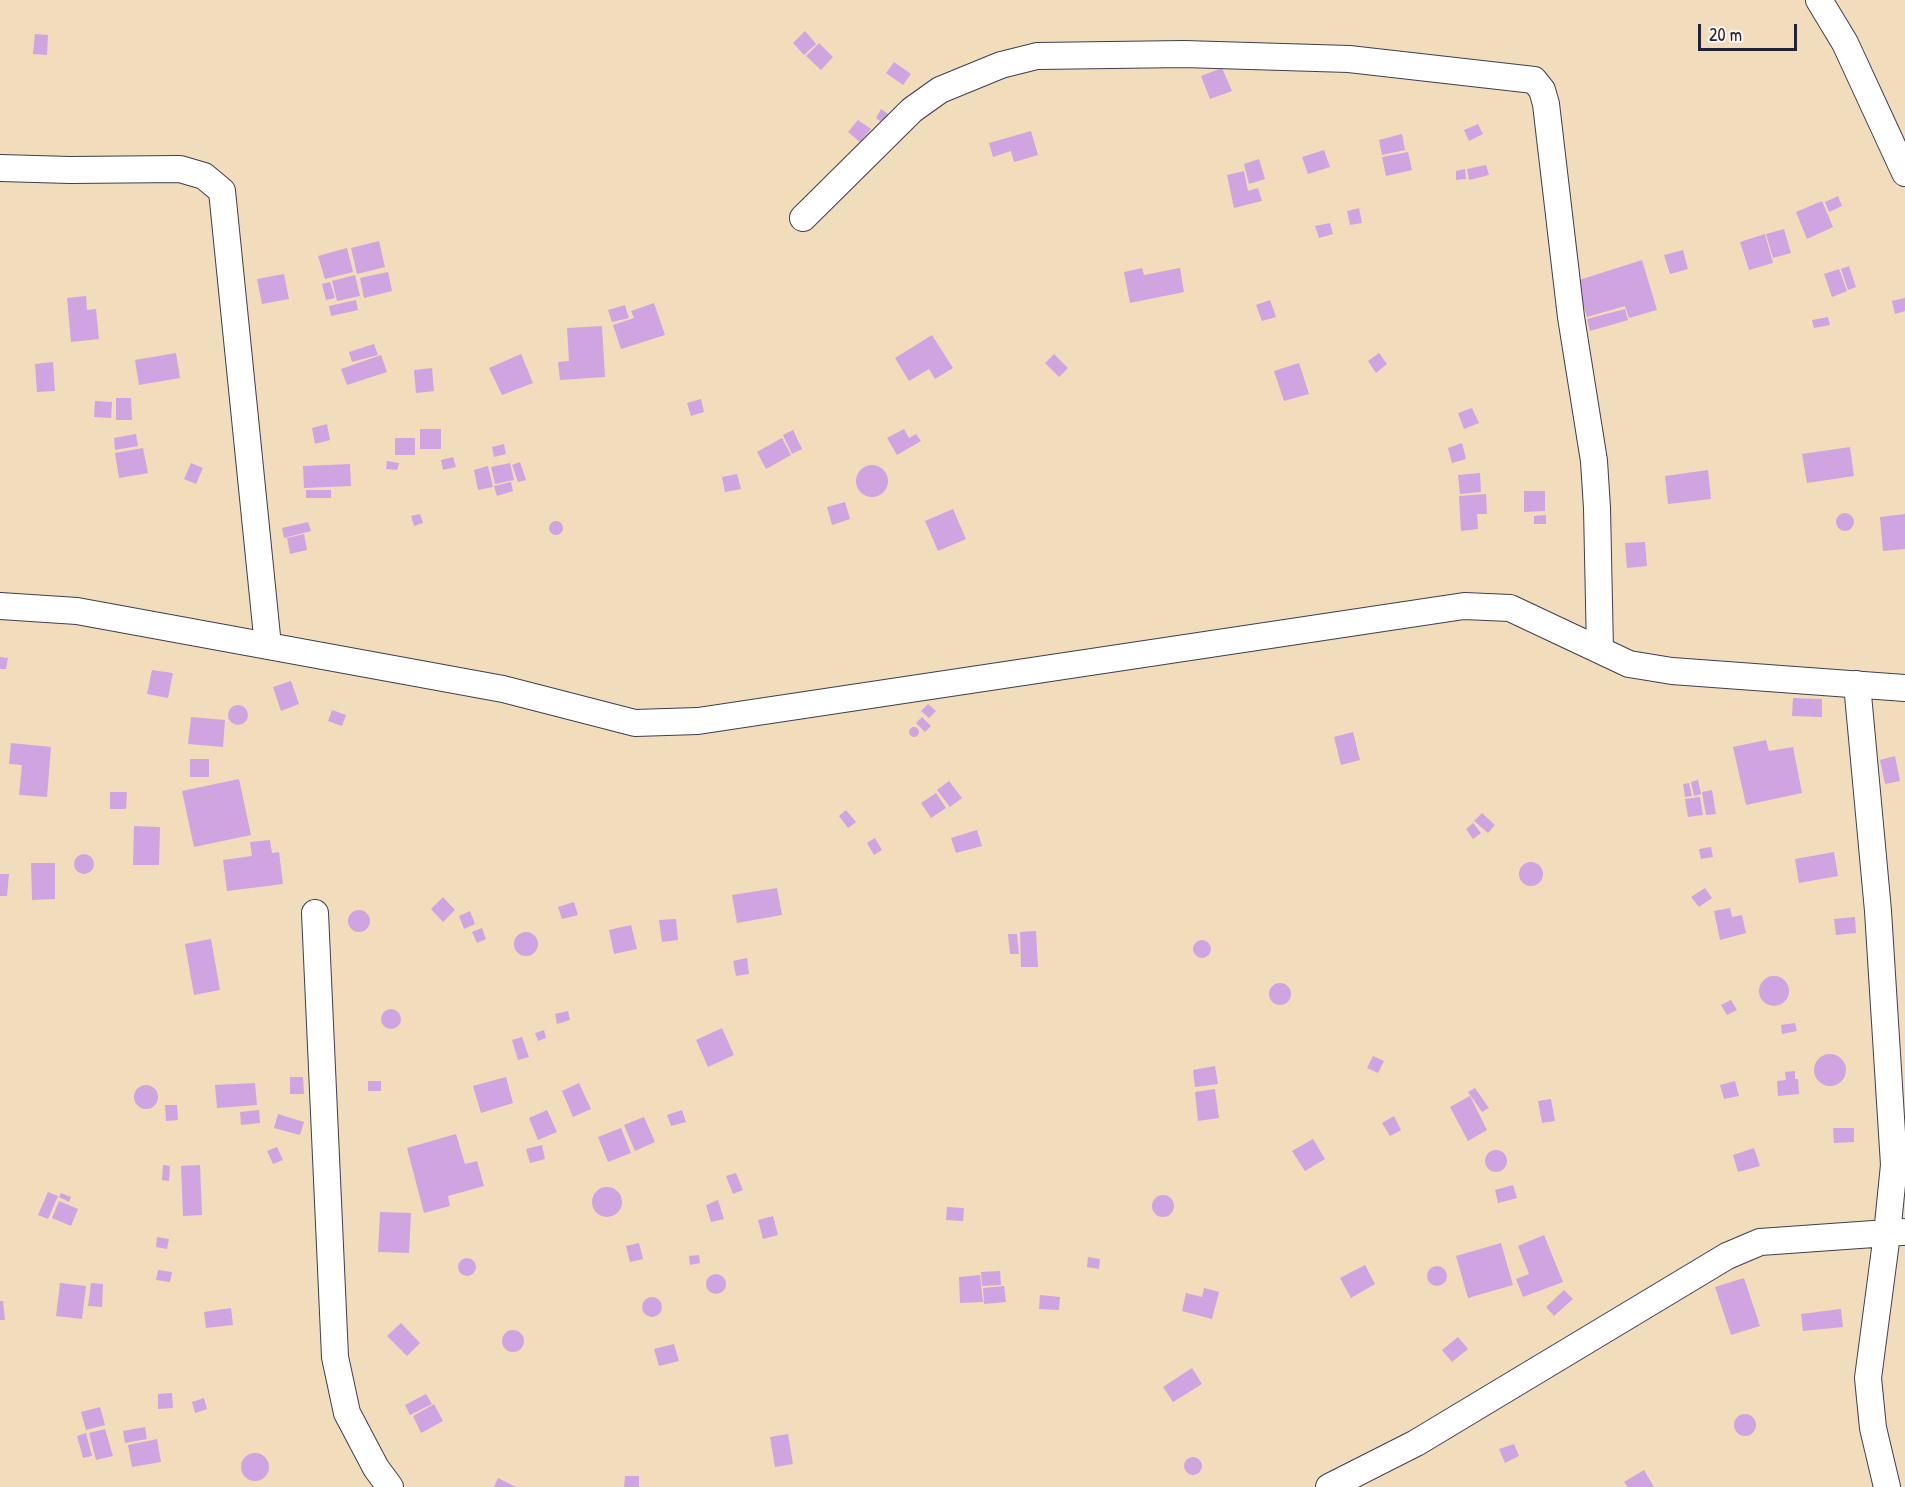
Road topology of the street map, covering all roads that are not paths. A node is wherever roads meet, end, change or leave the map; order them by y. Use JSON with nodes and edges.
{"nodes":[{"id":1,"x":1819,"y":0,"type":"edge"},
{"id":2,"x":0,"y":168,"type":"edge"},
{"id":3,"x":1905,"y":173,"type":"edge"},
{"id":4,"x":804,"y":218,"type":"dead end"},
{"id":5,"x":0,"y":606,"type":"edge"},
{"id":6,"x":268,"y":646,"type":"junction"},
{"id":7,"x":1600,"y":651,"type":"junction"},
{"id":8,"x":1857,"y":684,"type":"junction"},
{"id":9,"x":1905,"y":688,"type":"edge"},
{"id":10,"x":315,"y":913,"type":"dead end"},
{"id":11,"x":1896,"y":1233,"type":"edge"},
{"id":12,"x":390,"y":1487,"type":"edge"},
{"id":13,"x":1329,"y":1487,"type":"edge"},
{"id":14,"x":1887,"y":1487,"type":"edge"}],
"edges":[{"from":1,"to":3,"type":"street"},
{"from":2,"to":6,"type":"street"},
{"from":4,"to":7,"type":"street"},
{"from":5,"to":6,"type":"street"},
{"from":6,"to":7,"type":"street"},
{"from":7,"to":8,"type":"street"},
{"from":8,"to":9,"type":"street"},
{"from":8,"to":11,"type":"street"},
{"from":10,"to":12,"type":"street"},
{"from":11,"to":13,"type":"street"},
{"from":11,"to":14,"type":"street"}]}
